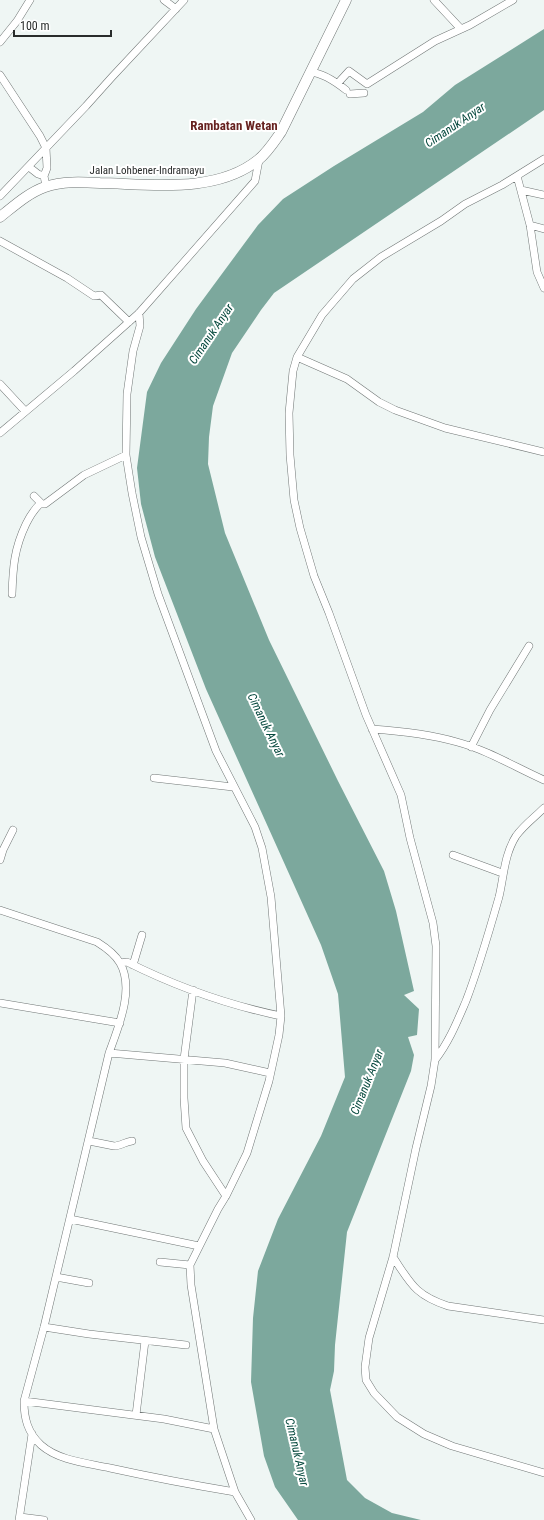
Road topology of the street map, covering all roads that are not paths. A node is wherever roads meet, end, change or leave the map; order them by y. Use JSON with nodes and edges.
{"nodes":[{"id":1,"x":30,"y":0,"type":"edge"},
{"id":2,"x":164,"y":0,"type":"edge"},
{"id":3,"x":184,"y":0,"type":"edge"},
{"id":4,"x":346,"y":0,"type":"edge"},
{"id":5,"x":434,"y":0,"type":"edge"},
{"id":6,"x":513,"y":0,"type":"edge"},
{"id":7,"x":176,"y":9,"type":"junction"},
{"id":8,"x":461,"y":29,"type":"junction"},
{"id":9,"x":0,"y":42,"type":"edge"},
{"id":10,"x":310,"y":72,"type":"junction"},
{"id":11,"x":0,"y":75,"type":"edge"},
{"id":12,"x":338,"y":83,"type":"junction"},
{"id":13,"x":364,"y":93,"type":"dead end"},
{"id":14,"x":47,"y":152,"type":"junction"},
{"id":15,"x":544,"y":159,"type":"edge"},
{"id":16,"x":259,"y":160,"type":"junction"},
{"id":17,"x":30,"y":168,"type":"junction"},
{"id":18,"x":41,"y":175,"type":"junction"},
{"id":19,"x":517,"y":176,"type":"junction"},
{"id":20,"x":46,"y":186,"type":"junction"},
{"id":21,"x":521,"y":190,"type":"junction"},
{"id":22,"x":544,"y":195,"type":"edge"},
{"id":23,"x":0,"y":196,"type":"edge"},
{"id":24,"x":0,"y":217,"type":"edge"},
{"id":25,"x":530,"y":225,"type":"junction"},
{"id":26,"x":544,"y":229,"type":"edge"},
{"id":27,"x":0,"y":241,"type":"edge"},
{"id":28,"x":544,"y":288,"type":"edge"},
{"id":29,"x":139,"y":313,"type":"junction"},
{"id":30,"x":129,"y":322,"type":"junction"},
{"id":31,"x":297,"y":358,"type":"junction"},
{"id":32,"x":0,"y":384,"type":"edge"},
{"id":33,"x":25,"y":411,"type":"junction"},
{"id":34,"x":0,"y":433,"type":"edge"},
{"id":35,"x":544,"y":452,"type":"edge"},
{"id":36,"x":126,"y":455,"type":"junction"},
{"id":37,"x":34,"y":496,"type":"dead end"},
{"id":38,"x":41,"y":503,"type":"junction"},
{"id":39,"x":12,"y":594,"type":"dead end"},
{"id":40,"x":529,"y":646,"type":"dead end"},
{"id":41,"x":372,"y":729,"type":"junction"},
{"id":42,"x":471,"y":747,"type":"junction"},
{"id":43,"x":154,"y":778,"type":"dead end"},
{"id":44,"x":544,"y":780,"type":"edge"},
{"id":45,"x":233,"y":787,"type":"junction"},
{"id":46,"x":544,"y":808,"type":"edge"},
{"id":47,"x":13,"y":830,"type":"dead end"},
{"id":48,"x":453,"y":855,"type":"dead end"},
{"id":49,"x":0,"y":860,"type":"edge"},
{"id":50,"x":502,"y":873,"type":"junction"},
{"id":51,"x":0,"y":910,"type":"edge"},
{"id":52,"x":142,"y":935,"type":"dead end"},
{"id":53,"x":120,"y":963,"type":"junction"},
{"id":54,"x":133,"y":965,"type":"junction"},
{"id":55,"x":193,"y":990,"type":"junction"},
{"id":56,"x":0,"y":1003,"type":"edge"},
{"id":57,"x":280,"y":1016,"type":"junction"},
{"id":58,"x":115,"y":1023,"type":"junction"},
{"id":59,"x":109,"y":1054,"type":"junction"},
{"id":60,"x":184,"y":1058,"type":"junction"},
{"id":61,"x":435,"y":1060,"type":"junction"},
{"id":62,"x":270,"y":1073,"type":"junction"},
{"id":63,"x":89,"y":1141,"type":"junction"},
{"id":64,"x":132,"y":1141,"type":"dead end"},
{"id":65,"x":226,"y":1196,"type":"junction"},
{"id":66,"x":70,"y":1219,"type":"junction"},
{"id":67,"x":199,"y":1246,"type":"junction"},
{"id":68,"x":393,"y":1256,"type":"junction"},
{"id":69,"x":160,"y":1262,"type":"dead end"},
{"id":70,"x":190,"y":1265,"type":"junction"},
{"id":71,"x":56,"y":1277,"type":"junction"},
{"id":72,"x":89,"y":1283,"type":"dead end"},
{"id":73,"x":544,"y":1320,"type":"edge"},
{"id":74,"x":44,"y":1327,"type":"junction"},
{"id":75,"x":145,"y":1341,"type":"junction"},
{"id":76,"x":186,"y":1345,"type":"dead end"},
{"id":77,"x":24,"y":1401,"type":"junction"},
{"id":78,"x":136,"y":1416,"type":"junction"},
{"id":79,"x":214,"y":1429,"type":"junction"},
{"id":80,"x":32,"y":1436,"type":"junction"},
{"id":81,"x":544,"y":1473,"type":"edge"},
{"id":82,"x":235,"y":1492,"type":"junction"},
{"id":83,"x":23,"y":1518,"type":"edge"},
{"id":84,"x":44,"y":1520,"type":"edge"},
{"id":85,"x":251,"y":1520,"type":"edge"}],
"edges":[{"from":1,"to":9,"type":"street"},
{"from":2,"to":7,"type":"street"},
{"from":3,"to":7,"type":"street"},
{"from":4,"to":10,"type":"highway","name":"Jalan Lohbener-Indramayu"},
{"from":5,"to":8,"type":"street"},
{"from":6,"to":8,"type":"street"},
{"from":7,"to":14,"type":"street"},
{"from":8,"to":12,"type":"street"},
{"from":10,"to":12,"type":"street"},
{"from":10,"to":16,"type":"highway","name":"Jalan Lohbener-Indramayu"},
{"from":11,"to":14,"type":"street"},
{"from":12,"to":13,"type":"street"},
{"from":14,"to":17,"type":"street"},
{"from":14,"to":18,"type":"street"},
{"from":15,"to":19,"type":"street"},
{"from":16,"to":20,"type":"highway","name":"Jalan Lohbener-Indramayu"},
{"from":16,"to":29,"type":"street"},
{"from":17,"to":18,"type":"street"},
{"from":17,"to":23,"type":"street"},
{"from":18,"to":20,"type":"street"},
{"from":19,"to":21,"type":"street"},
{"from":19,"to":31,"type":"street"},
{"from":20,"to":24,"type":"highway","name":"Jalan Lohbener-Indramayu"},
{"from":21,"to":22,"type":"street"},
{"from":21,"to":25,"type":"street"},
{"from":25,"to":26,"type":"street"},
{"from":25,"to":28,"type":"street"},
{"from":27,"to":30,"type":"street"},
{"from":29,"to":30,"type":"street"},
{"from":29,"to":36,"type":"street"},
{"from":30,"to":33,"type":"street"},
{"from":31,"to":35,"type":"street"},
{"from":31,"to":41,"type":"street"},
{"from":32,"to":33,"type":"street"},
{"from":33,"to":34,"type":"street"},
{"from":36,"to":38,"type":"street"},
{"from":36,"to":45,"type":"street"},
{"from":37,"to":38,"type":"street"},
{"from":38,"to":39,"type":"street"},
{"from":40,"to":42,"type":"street"},
{"from":41,"to":42,"type":"street"},
{"from":41,"to":61,"type":"street"},
{"from":42,"to":44,"type":"street"},
{"from":43,"to":45,"type":"street"},
{"from":45,"to":57,"type":"street"},
{"from":46,"to":50,"type":"street"},
{"from":47,"to":49,"type":"street"},
{"from":48,"to":50,"type":"street"},
{"from":50,"to":61,"type":"street"},
{"from":51,"to":53,"type":"street"},
{"from":52,"to":54,"type":"street"},
{"from":53,"to":54,"type":"street"},
{"from":53,"to":58,"type":"street"},
{"from":54,"to":55,"type":"street"},
{"from":55,"to":57,"type":"street"},
{"from":55,"to":60,"type":"street"},
{"from":56,"to":58,"type":"street"},
{"from":57,"to":62,"type":"street"},
{"from":58,"to":59,"type":"street"},
{"from":59,"to":60,"type":"street"},
{"from":59,"to":63,"type":"street"},
{"from":60,"to":62,"type":"street"},
{"from":60,"to":65,"type":"street"},
{"from":61,"to":68,"type":"street"},
{"from":62,"to":65,"type":"street"},
{"from":63,"to":64,"type":"street"},
{"from":63,"to":66,"type":"street"},
{"from":65,"to":67,"type":"street"},
{"from":66,"to":67,"type":"street"},
{"from":66,"to":71,"type":"street"},
{"from":67,"to":70,"type":"street"},
{"from":68,"to":73,"type":"street"},
{"from":68,"to":81,"type":"street"},
{"from":69,"to":70,"type":"street"},
{"from":70,"to":79,"type":"street"},
{"from":71,"to":72,"type":"street"},
{"from":71,"to":74,"type":"street"},
{"from":74,"to":75,"type":"street"},
{"from":74,"to":77,"type":"street"},
{"from":75,"to":76,"type":"street"},
{"from":75,"to":78,"type":"street"},
{"from":77,"to":78,"type":"street"},
{"from":77,"to":80,"type":"street"},
{"from":78,"to":79,"type":"street"},
{"from":79,"to":82,"type":"street"},
{"from":80,"to":82,"type":"street"},
{"from":80,"to":83,"type":"street"},
{"from":82,"to":85,"type":"street"},
{"from":83,"to":84,"type":"street"}]}
